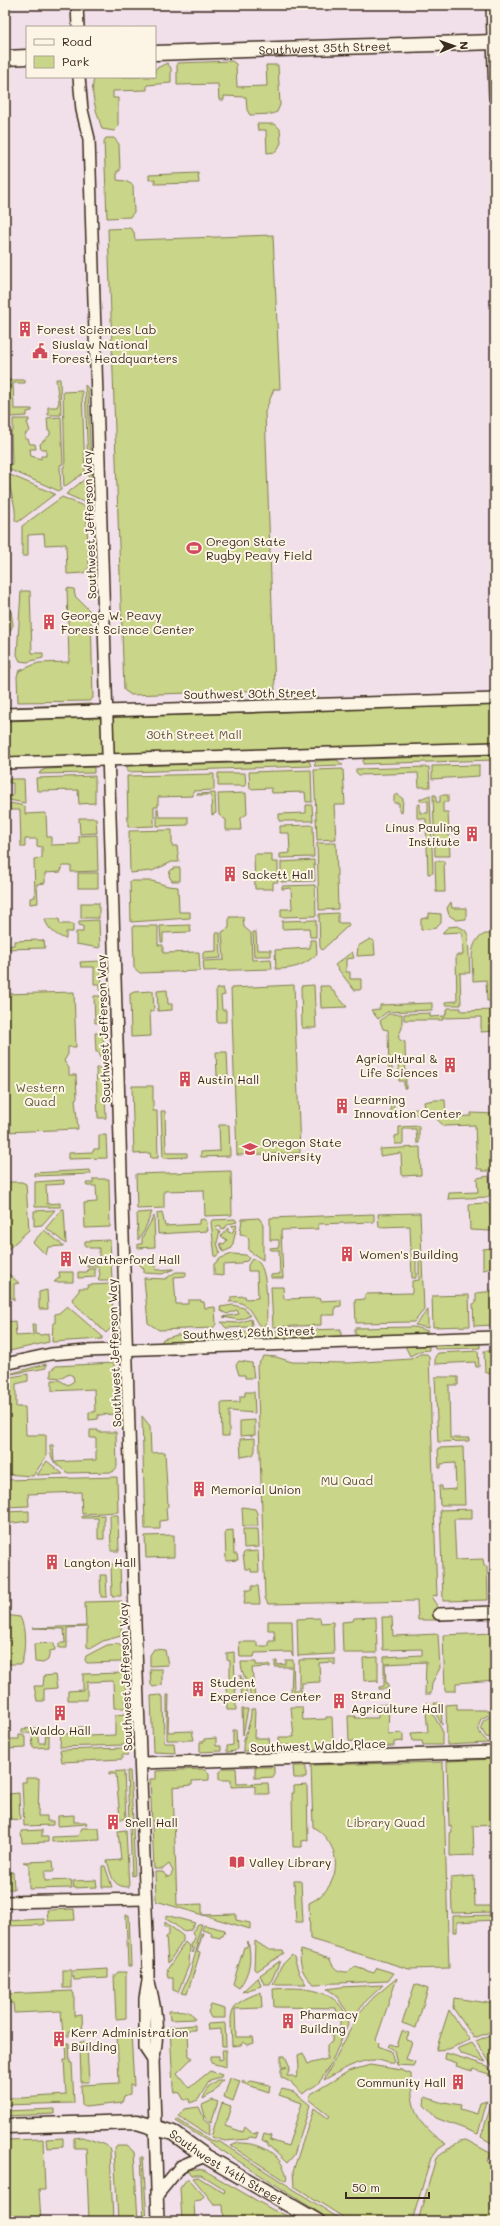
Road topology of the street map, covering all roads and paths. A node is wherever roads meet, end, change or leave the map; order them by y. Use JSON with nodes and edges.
{"nodes":[{"id":1,"x":77,"y":5,"type":"edge"},
{"id":2,"x":492,"y":5,"type":"edge"},
{"id":3,"x":78,"y":26,"type":"edge"},
{"id":4,"x":494,"y":42,"type":"edge"},
{"id":5,"x":156,"y":53,"type":"edge"},
{"id":6,"x":5,"y":58,"type":"edge"},
{"id":7,"x":26,"y":58,"type":"edge"},
{"id":8,"x":79,"y":78,"type":"edge"},
{"id":9,"x":495,"y":98,"type":"edge"},
{"id":10,"x":495,"y":699,"type":"edge"},
{"id":11,"x":106,"y":710,"type":"junction"},
{"id":12,"x":5,"y":714,"type":"edge"},
{"id":13,"x":495,"y":748,"type":"edge"},
{"id":14,"x":108,"y":760,"type":"junction"},
{"id":15,"x":5,"y":763,"type":"edge"},
{"id":16,"x":495,"y":1337,"type":"edge"},
{"id":17,"x":127,"y":1349,"type":"junction"},
{"id":18,"x":5,"y":1364,"type":"edge"},
{"id":19,"x":495,"y":1612,"type":"edge"},
{"id":20,"x":439,"y":1614,"type":"dead end"},
{"id":21,"x":495,"y":1752,"type":"edge"},
{"id":22,"x":141,"y":1763,"type":"junction"},
{"id":23,"x":145,"y":1899,"type":"junction"},
{"id":24,"x":5,"y":1902,"type":"edge"},
{"id":25,"x":5,"y":2126,"type":"edge"},
{"id":26,"x":155,"y":2127,"type":"junction"},
{"id":27,"x":205,"y":2156,"type":"junction"},
{"id":28,"x":157,"y":2195,"type":"junction"},
{"id":29,"x":158,"y":2221,"type":"edge"},
{"id":30,"x":317,"y":2221,"type":"edge"}],
"edges":[{"from":1,"to":3,"type":"street"},
{"from":2,"to":4,"type":"street"},
{"from":4,"to":5,"type":"main road","name":"Southwest 35th Street"},
{"from":4,"to":9,"type":"street"},
{"from":6,"to":7,"type":"main road"},
{"from":8,"to":11,"type":"street","name":"Southwest Jefferson Way"},
{"from":10,"to":11,"type":"street","name":"Southwest 30th Street"},
{"from":11,"to":12,"type":"street","name":"Southwest 30th Street"},
{"from":11,"to":14,"type":"street","name":"Southwest Jefferson Way"},
{"from":13,"to":14,"type":"street"},
{"from":14,"to":15,"type":"street"},
{"from":14,"to":17,"type":"street","name":"Southwest Jefferson Way"},
{"from":16,"to":17,"type":"street","name":"Southwest 26th Street"},
{"from":17,"to":18,"type":"street","name":"Southwest 26th Street"},
{"from":17,"to":22,"type":"street","name":"Southwest Jefferson Way"},
{"from":19,"to":20,"type":"street"},
{"from":21,"to":22,"type":"street","name":"Southwest Waldo Place"},
{"from":22,"to":23,"type":"street","name":"Southwest Jefferson Way"},
{"from":23,"to":24,"type":"street"},
{"from":23,"to":26,"type":"street","name":"Southwest Jefferson Way"},
{"from":25,"to":26,"type":"main road","name":"Southwest 14th Street"},
{"from":26,"to":27,"type":"main road","name":"Southwest 14th Street"},
{"from":26,"to":28,"type":"street","name":"Southwest Jefferson Way"},
{"from":27,"to":28,"type":"street"},
{"from":27,"to":30,"type":"main road","name":"Southwest 14th Street"},
{"from":28,"to":29,"type":"street","name":"Southwest Jefferson Way"}]}
